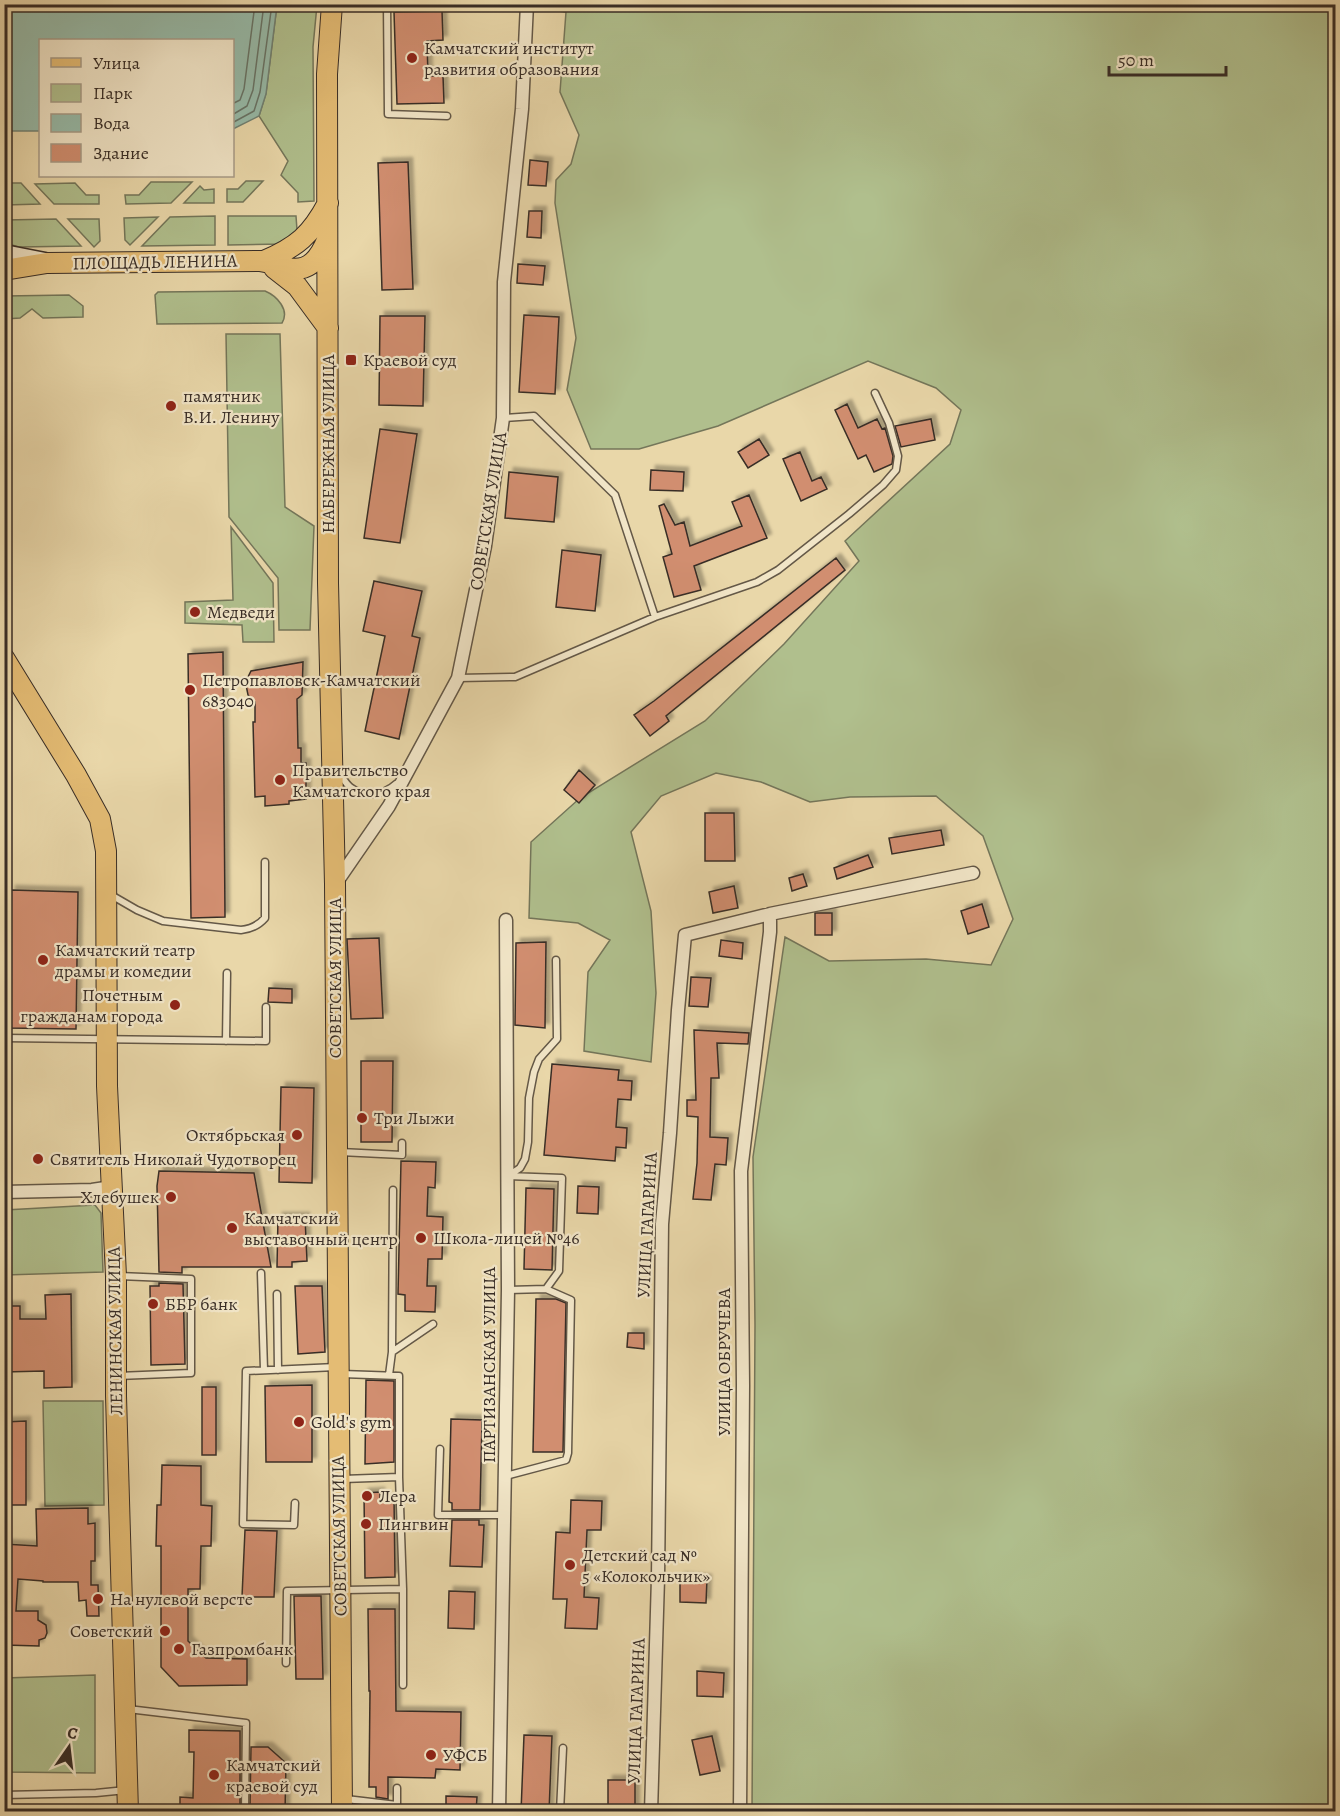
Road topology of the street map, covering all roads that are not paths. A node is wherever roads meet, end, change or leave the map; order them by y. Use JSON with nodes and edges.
{"nodes":[{"id":1,"x":332,"y":4,"type":"edge"},
{"id":2,"x":387,"y":4,"type":"edge"},
{"id":3,"x":527,"y":4,"type":"edge"},
{"id":4,"x":447,"y":116,"type":"dead end"},
{"id":5,"x":328,"y":203,"type":"junction"},
{"id":6,"x":328,"y":236,"type":"junction"},
{"id":7,"x":4,"y":254,"type":"edge"},
{"id":8,"x":264,"y":261,"type":"junction"},
{"id":9,"x":46,"y":263,"type":"junction"},
{"id":10,"x":4,"y":270,"type":"edge"},
{"id":11,"x":328,"y":328,"type":"junction"},
{"id":12,"x":875,"y":393,"type":"dead end"},
{"id":13,"x":503,"y":418,"type":"junction"},
{"id":14,"x":655,"y":617,"type":"junction"},
{"id":15,"x":4,"y":658,"type":"edge"},
{"id":16,"x":458,"y":678,"type":"junction"},
{"id":17,"x":332,"y":764,"type":"junction"},
{"id":18,"x":404,"y":778,"type":"junction"},
{"id":19,"x":265,"y":862,"type":"dead end"},
{"id":20,"x":973,"y":873,"type":"dead end"},
{"id":21,"x":335,"y":884,"type":"junction"},
{"id":22,"x":106,"y":892,"type":"junction"},
{"id":23,"x":770,"y":914,"type":"junction"},
{"id":24,"x":506,"y":920,"type":"dead end"},
{"id":25,"x":556,"y":960,"type":"dead end"},
{"id":26,"x":227,"y":973,"type":"dead end"},
{"id":27,"x":266,"y":1007,"type":"dead end"},
{"id":28,"x":4,"y":1038,"type":"edge"},
{"id":29,"x":107,"y":1039,"type":"junction"},
{"id":30,"x":225,"y":1041,"type":"junction"},
{"id":31,"x":402,"y":1143,"type":"dead end"},
{"id":32,"x":337,"y":1152,"type":"junction"},
{"id":33,"x":507,"y":1176,"type":"junction"},
{"id":34,"x":112,"y":1186,"type":"junction"},
{"id":35,"x":393,"y":1190,"type":"dead end"},
{"id":36,"x":4,"y":1192,"type":"edge"},
{"id":37,"x":261,"y":1273,"type":"dead end"},
{"id":38,"x":116,"y":1276,"type":"junction"},
{"id":39,"x":546,"y":1289,"type":"junction"},
{"id":40,"x":507,"y":1290,"type":"junction"},
{"id":41,"x":277,"y":1294,"type":"dead end"},
{"id":42,"x":433,"y":1324,"type":"dead end"},
{"id":43,"x":392,"y":1353,"type":"junction"},
{"id":44,"x":264,"y":1370,"type":"junction"},
{"id":45,"x":278,"y":1370,"type":"junction"},
{"id":46,"x":338,"y":1370,"type":"junction"},
{"id":47,"x":389,"y":1375,"type":"junction"},
{"id":48,"x":116,"y":1376,"type":"junction"},
{"id":49,"x":440,"y":1449,"type":"dead end"},
{"id":50,"x":506,"y":1476,"type":"junction"},
{"id":51,"x":399,"y":1477,"type":"junction"},
{"id":52,"x":339,"y":1479,"type":"junction"},
{"id":53,"x":295,"y":1503,"type":"dead end"},
{"id":54,"x":505,"y":1515,"type":"junction"},
{"id":55,"x":403,"y":1589,"type":"junction"},
{"id":56,"x":340,"y":1590,"type":"junction"},
{"id":57,"x":286,"y":1663,"type":"dead end"},
{"id":58,"x":404,"y":1685,"type":"dead end"},
{"id":59,"x":124,"y":1709,"type":"junction"},
{"id":60,"x":563,"y":1748,"type":"dead end"},
{"id":61,"x":398,"y":1788,"type":"dead end"},
{"id":62,"x":126,"y":1790,"type":"junction"},
{"id":63,"x":4,"y":1795,"type":"edge"},
{"id":64,"x":342,"y":1805,"type":"edge"},
{"id":65,"x":128,"y":1812,"type":"edge"},
{"id":66,"x":245,"y":1812,"type":"edge"},
{"id":67,"x":499,"y":1812,"type":"edge"},
{"id":68,"x":560,"y":1812,"type":"edge"},
{"id":69,"x":651,"y":1812,"type":"edge"},
{"id":70,"x":740,"y":1812,"type":"edge"}],
"edges":[{"from":1,"to":5,"type":"main road","name":"НАБЕРЕЖНАЯ УЛИЦА"},
{"from":2,"to":4,"type":"lane"},
{"from":3,"to":13,"type":"street","name":"СОВЕТСКАЯ УЛИЦА"},
{"from":5,"to":6,"type":"main road","name":"НАБЕРЕЖНАЯ УЛИЦА"},
{"from":5,"to":8,"type":"main road"},
{"from":6,"to":8,"type":"main road"},
{"from":6,"to":11,"type":"main road","name":"НАБЕРЕЖНАЯ УЛИЦА"},
{"from":7,"to":9,"type":"main road","name":"ПЛОЩАДЬ ЛЕНИНА"},
{"from":8,"to":9,"type":"main road","name":"ПЛОЩАДЬ ЛЕНИНА"},
{"from":8,"to":11,"type":"main road"},
{"from":9,"to":10,"type":"main road","name":"ПЛОЩАДЬ ЛЕНИНА"},
{"from":11,"to":17,"type":"main road","name":"НАБЕРЕЖНАЯ УЛИЦА"},
{"from":12,"to":14,"type":"lane"},
{"from":13,"to":14,"type":"lane"},
{"from":13,"to":16,"type":"street","name":"СОВЕТСКАЯ УЛИЦА"},
{"from":14,"to":16,"type":"lane"},
{"from":15,"to":22,"type":"main road","name":"ЛЕНИНСКАЯ УЛИЦА"},
{"from":16,"to":18,"type":"street","name":"СОВЕТСКАЯ УЛИЦА"},
{"from":17,"to":18,"type":"lane"},
{"from":17,"to":21,"type":"main road","name":"НАБЕРЕЖНАЯ УЛИЦА"},
{"from":18,"to":21,"type":"street","name":"СОВЕТСКАЯ УЛИЦА"},
{"from":19,"to":22,"type":"lane"},
{"from":20,"to":23,"type":"street","name":"УЛИЦА ГАГАРИНА"},
{"from":21,"to":32,"type":"main road","name":"СОВЕТСКАЯ УЛИЦА"},
{"from":22,"to":29,"type":"main road","name":"ЛЕНИНСКАЯ УЛИЦА"},
{"from":23,"to":69,"type":"street","name":"УЛИЦА ГАГАРИНА"},
{"from":23,"to":70,"type":"street","name":"УЛИЦА ОБРУЧЕВА"},
{"from":24,"to":33,"type":"street","name":"ПАРТИЗАНСКАЯ УЛИЦА"},
{"from":25,"to":33,"type":"lane"},
{"from":26,"to":30,"type":"lane"},
{"from":27,"to":30,"type":"lane"},
{"from":28,"to":29,"type":"lane"},
{"from":29,"to":30,"type":"lane"},
{"from":29,"to":34,"type":"main road","name":"ЛЕНИНСКАЯ УЛИЦА"},
{"from":31,"to":32,"type":"lane"},
{"from":32,"to":46,"type":"main road","name":"СОВЕТСКАЯ УЛИЦА"},
{"from":33,"to":39,"type":"lane"},
{"from":33,"to":40,"type":"street","name":"ПАРТИЗАНСКАЯ УЛИЦА"},
{"from":34,"to":36,"type":"street"},
{"from":34,"to":38,"type":"main road","name":"ЛЕНИНСКАЯ УЛИЦА"},
{"from":35,"to":43,"type":"lane"},
{"from":37,"to":44,"type":"lane"},
{"from":38,"to":48,"type":"main road","name":"ЛЕНИНСКАЯ УЛИЦА"},
{"from":38,"to":48,"type":"lane"},
{"from":39,"to":40,"type":"lane"},
{"from":39,"to":50,"type":"lane"},
{"from":40,"to":50,"type":"street","name":"ПАРТИЗАНСКАЯ УЛИЦА"},
{"from":41,"to":45,"type":"lane"},
{"from":42,"to":43,"type":"lane"},
{"from":43,"to":47,"type":"lane"},
{"from":44,"to":45,"type":"lane"},
{"from":44,"to":53,"type":"lane"},
{"from":45,"to":46,"type":"lane"},
{"from":46,"to":47,"type":"lane"},
{"from":46,"to":52,"type":"main road","name":"СОВЕТСКАЯ УЛИЦА"},
{"from":47,"to":51,"type":"lane"},
{"from":48,"to":59,"type":"main road","name":"ЛЕНИНСКАЯ УЛИЦА"},
{"from":49,"to":54,"type":"lane"},
{"from":50,"to":54,"type":"street","name":"ПАРТИЗАНСКАЯ УЛИЦА"},
{"from":51,"to":52,"type":"lane"},
{"from":51,"to":55,"type":"lane"},
{"from":52,"to":56,"type":"main road","name":"СОВЕТСКАЯ УЛИЦА"},
{"from":54,"to":67,"type":"street","name":"ПАРТИЗАНСКАЯ УЛИЦА"},
{"from":55,"to":56,"type":"lane"},
{"from":55,"to":58,"type":"lane"},
{"from":56,"to":57,"type":"lane"},
{"from":56,"to":64,"type":"main road","name":"СОВЕТСКАЯ УЛИЦА"},
{"from":59,"to":62,"type":"main road","name":"ЛЕНИНСКАЯ УЛИЦА"},
{"from":59,"to":66,"type":"lane"},
{"from":60,"to":68,"type":"lane"},
{"from":61,"to":64,"type":"lane"},
{"from":62,"to":63,"type":"lane"},
{"from":62,"to":65,"type":"main road","name":"ЛЕНИНСКАЯ УЛИЦА"}]}
